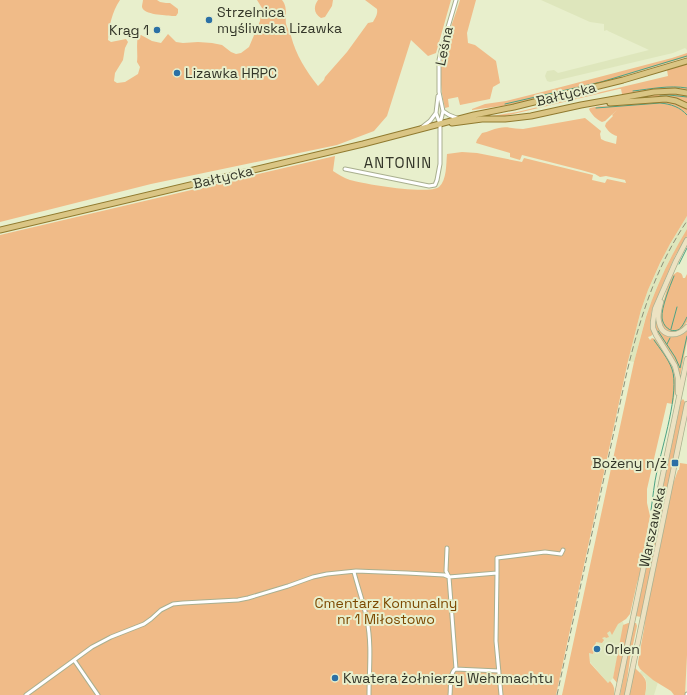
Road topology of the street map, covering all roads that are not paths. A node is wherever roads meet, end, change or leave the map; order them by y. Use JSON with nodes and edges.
{"nodes":[{"id":1,"x":456,"y":0,"type":"edge"},
{"id":2,"x":687,"y":61,"type":"edge"},
{"id":3,"x":439,"y":92,"type":"junction"},
{"id":4,"x":687,"y":93,"type":"edge"},
{"id":5,"x":591,"y":103,"type":"junction"},
{"id":6,"x":687,"y":106,"type":"edge"},
{"id":7,"x":443,"y":111,"type":"junction"},
{"id":8,"x":436,"y":113,"type":"junction"},
{"id":9,"x":459,"y":118,"type":"junction"},
{"id":10,"x":442,"y":123,"type":"junction"},
{"id":11,"x":420,"y":128,"type":"junction"},
{"id":12,"x":345,"y":169,"type":"dead end"},
{"id":13,"x":0,"y":230,"type":"edge"},
{"id":14,"x":687,"y":240,"type":"edge"},
{"id":15,"x":664,"y":291,"type":"junction"},
{"id":16,"x":687,"y":327,"type":"edge"},
{"id":17,"x":687,"y":360,"type":"edge"},
{"id":18,"x":687,"y":404,"type":"edge"},
{"id":19,"x":676,"y":413,"type":"junction"},
{"id":20,"x":447,"y":548,"type":"dead end"},
{"id":21,"x":563,"y":550,"type":"dead end"},
{"id":22,"x":354,"y":572,"type":"junction"},
{"id":23,"x":497,"y":573,"type":"junction"},
{"id":24,"x":448,"y":577,"type":"junction"},
{"id":25,"x":633,"y":619,"type":"junction"},
{"id":26,"x":642,"y":621,"type":"junction"},
{"id":27,"x":74,"y":660,"type":"junction"},
{"id":28,"x":456,"y":669,"type":"junction"},
{"id":29,"x":499,"y":670,"type":"junction"},
{"id":30,"x":26,"y":695,"type":"edge"},
{"id":31,"x":98,"y":695,"type":"edge"},
{"id":32,"x":369,"y":695,"type":"edge"},
{"id":33,"x":450,"y":695,"type":"edge"},
{"id":34,"x":500,"y":695,"type":"edge"},
{"id":35,"x":617,"y":695,"type":"edge"},
{"id":36,"x":627,"y":695,"type":"edge"}],
"edges":[{"from":1,"to":3,"type":"street","name":"Leśna"},
{"from":2,"to":9,"type":"main road","name":"Bałtycka"},
{"from":3,"to":7,"type":"street","name":"Leśna"},
{"from":3,"to":8,"type":"street","name":"Leśna"},
{"from":4,"to":5,"type":"main road","name":"Bałtycka"},
{"from":5,"to":6,"type":"main road"},
{"from":5,"to":10,"type":"main road","name":"Bałtycka"},
{"from":7,"to":9,"type":"street"},
{"from":7,"to":10,"type":"street","name":"Leśna"},
{"from":8,"to":10,"type":"street","name":"Leśna"},
{"from":8,"to":11,"type":"street"},
{"from":9,"to":10,"type":"main road","name":"Bałtycka"},
{"from":10,"to":11,"type":"main road","name":"Bałtycka"},
{"from":10,"to":12,"type":"street"},
{"from":11,"to":13,"type":"main road","name":"Bałtycka"},
{"from":14,"to":15,"type":"main road"},
{"from":15,"to":16,"type":"main road"},
{"from":15,"to":19,"type":"main road"},
{"from":17,"to":19,"type":"main road","name":"Warszawska"},
{"from":18,"to":26,"type":"main road","name":"Warszawska"},
{"from":19,"to":25,"type":"main road","name":"Warszawska"},
{"from":20,"to":24,"type":"street"},
{"from":21,"to":23,"type":"street"},
{"from":22,"to":24,"type":"street"},
{"from":22,"to":27,"type":"street"},
{"from":22,"to":32,"type":"street"},
{"from":23,"to":24,"type":"street"},
{"from":23,"to":29,"type":"street"},
{"from":24,"to":28,"type":"street"},
{"from":25,"to":26,"type":"main road"},
{"from":25,"to":35,"type":"main road","name":"Warszawska"},
{"from":26,"to":36,"type":"main road","name":"Warszawska"},
{"from":27,"to":30,"type":"street"},
{"from":27,"to":31,"type":"street"},
{"from":28,"to":29,"type":"street"},
{"from":28,"to":33,"type":"street"},
{"from":29,"to":34,"type":"street"}]}
